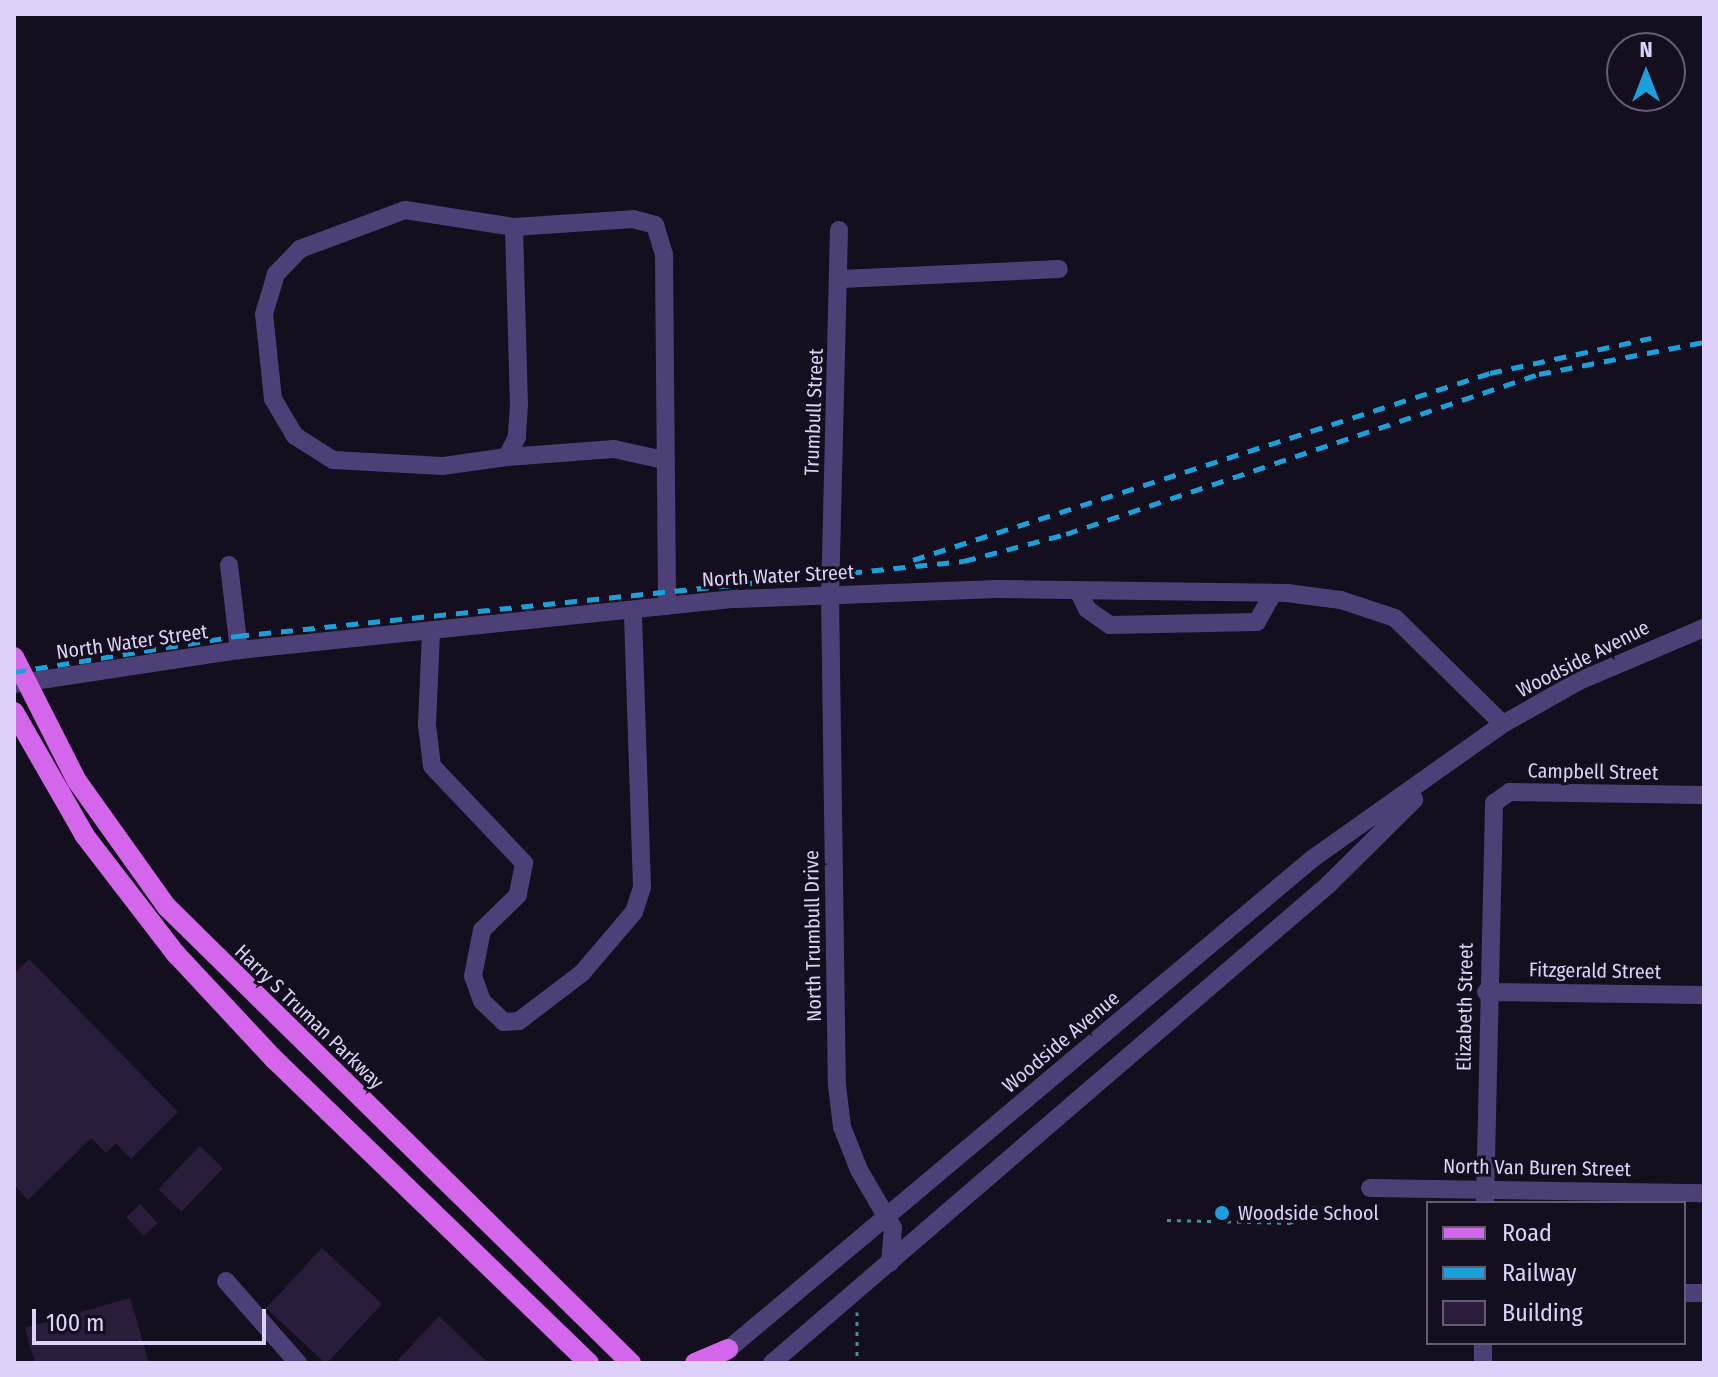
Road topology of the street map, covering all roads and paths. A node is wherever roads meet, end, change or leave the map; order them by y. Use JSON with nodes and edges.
{"nodes":[{"id":1,"x":514,"y":227,"type":"junction"},
{"id":2,"x":839,"y":230,"type":"dead end"},
{"id":3,"x":1059,"y":269,"type":"dead end"},
{"id":4,"x":841,"y":279,"type":"junction"},
{"id":5,"x":507,"y":457,"type":"junction"},
{"id":6,"x":664,"y":460,"type":"junction"},
{"id":7,"x":229,"y":565,"type":"dead end"},
{"id":8,"x":1078,"y":591,"type":"junction"},
{"id":9,"x":1168,"y":593,"type":"junction"},
{"id":10,"x":1273,"y":593,"type":"junction"},
{"id":11,"x":830,"y":594,"type":"junction"},
{"id":12,"x":667,"y":606,"type":"junction"},
{"id":13,"x":633,"y":610,"type":"junction"},
{"id":14,"x":1169,"y":624,"type":"junction"},
{"id":15,"x":1704,"y":628,"type":"edge"},
{"id":16,"x":431,"y":633,"type":"junction"},
{"id":17,"x":239,"y":650,"type":"junction"},
{"id":18,"x":14,"y":657,"type":"edge"},
{"id":19,"x":14,"y":684,"type":"edge"},
{"id":20,"x":14,"y":712,"type":"edge"},
{"id":21,"x":1503,"y":724,"type":"junction"},
{"id":22,"x":1448,"y":768,"type":"junction"},
{"id":23,"x":1704,"y":795,"type":"edge"},
{"id":24,"x":1492,"y":811,"type":"joint"},
{"id":25,"x":1486,"y":992,"type":"junction"},
{"id":26,"x":1704,"y":995,"type":"edge"},
{"id":27,"x":1370,"y":1188,"type":"dead end"},
{"id":28,"x":1704,"y":1193,"type":"edge"},
{"id":29,"x":1485,"y":1196,"type":"edge"},
{"id":30,"x":1332,"y":1207,"type":"dead end"},
{"id":31,"x":887,"y":1216,"type":"junction"},
{"id":32,"x":1167,"y":1220,"type":"dead end"},
{"id":33,"x":890,"y":1263,"type":"junction"},
{"id":34,"x":226,"y":1281,"type":"dead end"},
{"id":35,"x":857,"y":1312,"type":"dead end"},
{"id":36,"x":728,"y":1349,"type":"junction"},
{"id":37,"x":627,"y":1359,"type":"edge"},
{"id":38,"x":586,"y":1361,"type":"edge"},
{"id":39,"x":857,"y":1361,"type":"edge"},
{"id":40,"x":298,"y":1363,"type":"edge"},
{"id":41,"x":645,"y":1363,"type":"edge"},
{"id":42,"x":695,"y":1363,"type":"edge"},
{"id":43,"x":712,"y":1363,"type":"edge"},
{"id":44,"x":772,"y":1363,"type":"edge"}],
"edges":[{"from":1,"to":5,"type":"street"},
{"from":1,"to":5,"type":"street"},
{"from":1,"to":6,"type":"street"},
{"from":2,"to":4,"type":"street","name":"Trumbull Street"},
{"from":3,"to":4,"type":"street"},
{"from":4,"to":11,"type":"street","name":"Trumbull Street"},
{"from":5,"to":6,"type":"street"},
{"from":6,"to":12,"type":"street"},
{"from":7,"to":17,"type":"street"},
{"from":8,"to":9,"type":"street","name":"North Water Street"},
{"from":8,"to":11,"type":"street","name":"North Water Street"},
{"from":8,"to":14,"type":"street"},
{"from":9,"to":10,"type":"street","name":"North Water Street"},
{"from":9,"to":14,"type":"street"},
{"from":10,"to":14,"type":"street"},
{"from":10,"to":21,"type":"street","name":"North Water Street"},
{"from":11,"to":12,"type":"street","name":"North Water Street"},
{"from":11,"to":31,"type":"street","name":"North Trumbull Drive"},
{"from":12,"to":13,"type":"street","name":"North Water Street"},
{"from":13,"to":16,"type":"street","name":"North Water Street"},
{"from":13,"to":16,"type":"street"},
{"from":15,"to":21,"type":"street","name":"Woodside Avenue"},
{"from":16,"to":17,"type":"street","name":"North Water Street"},
{"from":17,"to":19,"type":"street","name":"North Water Street"},
{"from":18,"to":37,"type":"main road","name":"Harry S Truman Parkway"},
{"from":20,"to":38,"type":"main road"},
{"from":21,"to":22,"type":"street","name":"Woodside Avenue"},
{"from":22,"to":31,"type":"street","name":"Woodside Avenue"},
{"from":22,"to":33,"type":"street","name":"Woodside Avenue"},
{"from":23,"to":24,"type":"street","name":"Campbell Street"},
{"from":24,"to":25,"type":"street","name":"Elizabeth Street"},
{"from":25,"to":26,"type":"street","name":"Fitzgerald Street"},
{"from":25,"to":29,"type":"street","name":"Elizabeth Street"},
{"from":27,"to":29,"type":"street","name":"North Van Buren Street"},
{"from":28,"to":29,"type":"street","name":"North Van Buren Street"},
{"from":30,"to":32,"type":"path"},
{"from":31,"to":33,"type":"street","name":"North Trumbull Drive"},
{"from":31,"to":36,"type":"street","name":"Woodside Avenue"},
{"from":33,"to":44,"type":"street","name":"Woodside Avenue"},
{"from":34,"to":40,"type":"street"},
{"from":35,"to":39,"type":"path"},
{"from":36,"to":42,"type":"main road"},
{"from":36,"to":43,"type":"street","name":"Woodside Avenue"},
{"from":37,"to":41,"type":"main road"}]}
